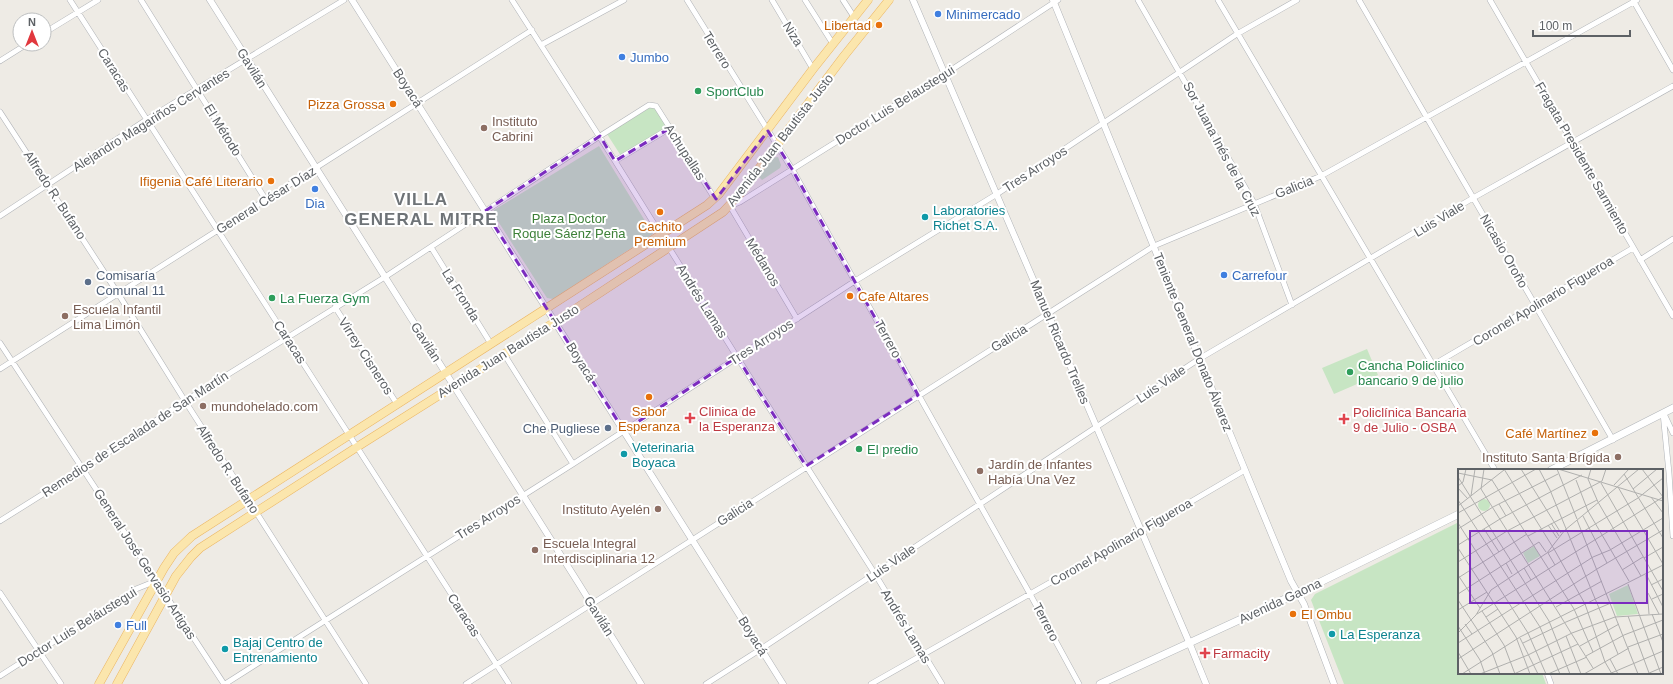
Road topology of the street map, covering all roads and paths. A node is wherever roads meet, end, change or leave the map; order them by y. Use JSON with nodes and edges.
{"nodes":[{"id":1,"x":70,"y":0,"type":"edge"},
{"id":2,"x":98,"y":0,"type":"edge"},
{"id":3,"x":141,"y":0,"type":"edge"},
{"id":4,"x":210,"y":0,"type":"edge"},
{"id":5,"x":344,"y":0,"type":"edge"},
{"id":6,"x":352,"y":0,"type":"edge"},
{"id":7,"x":512,"y":0,"type":"edge"},
{"id":8,"x":624,"y":0,"type":"edge"},
{"id":9,"x":686,"y":0,"type":"edge"},
{"id":10,"x":772,"y":0,"type":"edge"},
{"id":11,"x":805,"y":0,"type":"edge"},
{"id":12,"x":843,"y":0,"type":"edge"},
{"id":13,"x":868,"y":0,"type":"edge"},
{"id":14,"x":889,"y":0,"type":"edge"},
{"id":15,"x":913,"y":0,"type":"edge"},
{"id":16,"x":1138,"y":0,"type":"edge"},
{"id":17,"x":1218,"y":0,"type":"edge"},
{"id":18,"x":1297,"y":0,"type":"edge"},
{"id":19,"x":1359,"y":0,"type":"edge"},
{"id":20,"x":1490,"y":0,"type":"edge"},
{"id":21,"x":1055,"y":1,"type":"edge"},
{"id":22,"x":1635,"y":1,"type":"edge"},
{"id":23,"x":78,"y":12,"type":"junction"},
{"id":24,"x":854,"y":17,"type":"junction"},
{"id":25,"x":52,"y":28,"type":"edge"},
{"id":26,"x":532,"y":30,"type":"junction"},
{"id":27,"x":1237,"y":34,"type":"junction"},
{"id":28,"x":833,"y":44,"type":"junction"},
{"id":29,"x":542,"y":45,"type":"junction"},
{"id":30,"x":14,"y":52,"type":"edge"},
{"id":31,"x":247,"y":60,"type":"junction"},
{"id":32,"x":0,"y":61,"type":"edge"},
{"id":33,"x":1527,"y":62,"type":"junction"},
{"id":34,"x":814,"y":69,"type":"junction"},
{"id":35,"x":1673,"y":70,"type":"edge"},
{"id":36,"x":1180,"y":72,"type":"junction"},
{"id":37,"x":945,"y":74,"type":"junction"},
{"id":38,"x":1673,"y":86,"type":"edge"},
{"id":39,"x":198,"y":90,"type":"junction"},
{"id":40,"x":418,"y":103,"type":"junction"},
{"id":41,"x":656,"y":106,"type":"joint"},
{"id":42,"x":0,"y":112,"type":"edge"},
{"id":43,"x":1427,"y":117,"type":"junction"},
{"id":44,"x":146,"y":120,"type":"junction"},
{"id":45,"x":1102,"y":124,"type":"junction"},
{"id":46,"x":670,"y":128,"type":"junction"},
{"id":47,"x":768,"y":131,"type":"junction"},
{"id":48,"x":600,"y":136,"type":"junction"},
{"id":49,"x":1572,"y":142,"type":"junction"},
{"id":50,"x":777,"y":144,"type":"junction"},
{"id":51,"x":615,"y":160,"type":"junction"},
{"id":52,"x":316,"y":168,"type":"junction"},
{"id":53,"x":792,"y":169,"type":"junction"},
{"id":54,"x":1321,"y":176,"type":"junction"},
{"id":55,"x":49,"y":184,"type":"junction"},
{"id":56,"x":997,"y":194,"type":"junction"},
{"id":57,"x":1473,"y":198,"type":"junction"},
{"id":58,"x":715,"y":199,"type":"junction"},
{"id":59,"x":266,"y":200,"type":"junction"},
{"id":60,"x":1254,"y":203,"type":"junction"},
{"id":61,"x":730,"y":206,"type":"junction"},
{"id":62,"x":485,"y":211,"type":"junction"},
{"id":63,"x":0,"y":216,"type":"edge"},
{"id":64,"x":218,"y":230,"type":"junction"},
{"id":65,"x":660,"y":235,"type":"junction"},
{"id":66,"x":1673,"y":239,"type":"edge"},
{"id":67,"x":1154,"y":246,"type":"junction"},
{"id":68,"x":431,"y":247,"type":"junction"},
{"id":69,"x":669,"y":247,"type":"junction"},
{"id":70,"x":1633,"y":248,"type":"junction"},
{"id":71,"x":1370,"y":260,"type":"junction"},
{"id":72,"x":1640,"y":260,"type":"junction"},
{"id":73,"x":385,"y":277,"type":"junction"},
{"id":74,"x":855,"y":281,"type":"junction"},
{"id":75,"x":119,"y":294,"type":"junction"},
{"id":76,"x":1292,"y":304,"type":"junction"},
{"id":77,"x":1536,"y":306,"type":"junction"},
{"id":78,"x":335,"y":307,"type":"junction"},
{"id":79,"x":546,"y":307,"type":"junction"},
{"id":80,"x":1048,"y":314,"type":"junction"},
{"id":81,"x":1673,"y":316,"type":"edge"},
{"id":82,"x":797,"y":319,"type":"junction"},
{"id":83,"x":555,"y":322,"type":"junction"},
{"id":84,"x":287,"y":338,"type":"junction"},
{"id":85,"x":0,"y":343,"type":"edge"},
{"id":86,"x":491,"y":344,"type":"junction"},
{"id":87,"x":504,"y":354,"type":"junction"},
{"id":88,"x":737,"y":357,"type":"junction"},
{"id":89,"x":1199,"y":359,"type":"junction"},
{"id":90,"x":12,"y":362,"type":"junction"},
{"id":91,"x":1433,"y":365,"type":"junction"},
{"id":92,"x":0,"y":369,"type":"edge"},
{"id":93,"x":446,"y":372,"type":"junction"},
{"id":94,"x":454,"y":386,"type":"junction"},
{"id":95,"x":918,"y":395,"type":"junction"},
{"id":96,"x":185,"y":400,"type":"junction"},
{"id":97,"x":397,"y":404,"type":"junction"},
{"id":98,"x":1673,"y":408,"type":"edge"},
{"id":99,"x":1663,"y":413,"type":"junction"},
{"id":100,"x":1097,"y":427,"type":"junction"},
{"id":101,"x":624,"y":431,"type":"junction"},
{"id":102,"x":1673,"y":433,"type":"edge"},
{"id":103,"x":350,"y":436,"type":"junction"},
{"id":104,"x":1613,"y":440,"type":"junction"},
{"id":105,"x":357,"y":447,"type":"junction"},
{"id":106,"x":573,"y":464,"type":"junction"},
{"id":107,"x":1673,"y":464,"type":"edge"},
{"id":108,"x":806,"y":466,"type":"junction"},
{"id":109,"x":1494,"y":469,"type":"edge"},
{"id":110,"x":1553,"y":469,"type":"edge"},
{"id":111,"x":83,"y":470,"type":"junction"},
{"id":112,"x":1245,"y":470,"type":"junction"},
{"id":113,"x":1669,"y":473,"type":"junction"},
{"id":114,"x":524,"y":496,"type":"junction"},
{"id":115,"x":249,"y":500,"type":"junction"},
{"id":116,"x":980,"y":504,"type":"junction"},
{"id":117,"x":256,"y":512,"type":"junction"},
{"id":118,"x":1458,"y":514,"type":"edge"},
{"id":119,"x":0,"y":521,"type":"edge"},
{"id":120,"x":1141,"y":531,"type":"junction"},
{"id":121,"x":1673,"y":536,"type":"edge"},
{"id":122,"x":692,"y":539,"type":"junction"},
{"id":123,"x":426,"y":556,"type":"junction"},
{"id":124,"x":875,"y":574,"type":"junction"},
{"id":125,"x":156,"y":581,"type":"junction"},
{"id":126,"x":0,"y":593,"type":"edge"},
{"id":127,"x":1298,"y":593,"type":"junction"},
{"id":128,"x":1030,"y":594,"type":"junction"},
{"id":129,"x":166,"y":596,"type":"junction"},
{"id":130,"x":591,"y":604,"type":"junction"},
{"id":131,"x":326,"y":620,"type":"junction"},
{"id":132,"x":1189,"y":642,"type":"junction"},
{"id":133,"x":762,"y":649,"type":"junction"},
{"id":134,"x":38,"y":651,"type":"junction"},
{"id":135,"x":924,"y":655,"type":"junction"},
{"id":136,"x":496,"y":665,"type":"junction"},
{"id":137,"x":1547,"y":674,"type":"edge"},
{"id":138,"x":0,"y":676,"type":"edge"},
{"id":139,"x":60,"y":684,"type":"edge"},
{"id":140,"x":99,"y":684,"type":"edge"},
{"id":141,"x":117,"y":684,"type":"edge"},
{"id":142,"x":225,"y":684,"type":"edge"},
{"id":143,"x":366,"y":684,"type":"edge"},
{"id":144,"x":466,"y":684,"type":"edge"},
{"id":145,"x":509,"y":684,"type":"edge"},
{"id":146,"x":641,"y":684,"type":"edge"},
{"id":147,"x":706,"y":684,"type":"edge"},
{"id":148,"x":783,"y":684,"type":"edge"},
{"id":149,"x":871,"y":684,"type":"edge"},
{"id":150,"x":942,"y":684,"type":"edge"},
{"id":151,"x":1079,"y":684,"type":"edge"},
{"id":152,"x":1100,"y":684,"type":"edge"},
{"id":153,"x":1206,"y":684,"type":"edge"},
{"id":154,"x":1333,"y":684,"type":"edge"},
{"id":155,"x":1551,"y":684,"type":"edge"}],
"edges":[{"from":1,"to":23,"type":"street","name":"Caracas"},
{"from":2,"to":23,"type":"street"},
{"from":3,"to":39,"type":"street","name":"El Método"},
{"from":4,"to":31,"type":"street","name":"Gavilán"},
{"from":5,"to":31,"type":"street","name":"Alejandro Magariños Cervantes"},
{"from":6,"to":40,"type":"street","name":"Boyacá"},
{"from":7,"to":26,"type":"street","name":"Andrés Lamas"},
{"from":8,"to":29,"type":"street"},
{"from":9,"to":47,"type":"street","name":"Terrero"},
{"from":10,"to":34,"type":"street","name":"Niza"},
{"from":11,"to":28,"type":"street"},
{"from":12,"to":24,"type":"street"},
{"from":13,"to":24,"type":"main road","name":"Avenida Juan Bautista Justo"},
{"from":14,"to":50,"type":"main road","name":"Avenida Juan Bautista Justo"},
{"from":15,"to":37,"type":"street","name":"Manuel Ricardo Trelles"},
{"from":16,"to":36,"type":"street","name":"Sor Juana Inés de la Cruz"},
{"from":17,"to":27,"type":"street"},
{"from":18,"to":27,"type":"street","name":"Tres Arroyos"},
{"from":19,"to":43,"type":"street","name":"Nicasio Oroño"},
{"from":20,"to":33,"type":"street","name":"Fragata Presidente Sarmiento"},
{"from":21,"to":37,"type":"street","name":"Doctor Luis Belaustegui"},
{"from":21,"to":45,"type":"street","name":"Teniente General Donato Álvarez"},
{"from":22,"to":33,"type":"street","name":"Galicia"},
{"from":22,"to":35,"type":"street"},
{"from":23,"to":25,"type":"street"},
{"from":23,"to":44,"type":"street","name":"Caracas"},
{"from":24,"to":28,"type":"main road","name":"Avenida Juan Bautista Justo"},
{"from":26,"to":29,"type":"street","name":"Andrés Lamas"},
{"from":26,"to":40,"type":"street","name":"General César Díaz"},
{"from":27,"to":36,"type":"street","name":"Tres Arroyos"},
{"from":27,"to":54,"type":"street"},
{"from":28,"to":34,"type":"main road","name":"Avenida Juan Bautista Justo"},
{"from":29,"to":48,"type":"street","name":"Andrés Lamas"},
{"from":30,"to":32,"type":"street"},
{"from":31,"to":39,"type":"street","name":"Alejandro Magariños Cervantes"},
{"from":31,"to":52,"type":"street","name":"Gavilán"},
{"from":33,"to":43,"type":"street","name":"Galicia"},
{"from":33,"to":49,"type":"street","name":"Fragata Presidente Sarmiento"},
{"from":34,"to":47,"type":"main road","name":"Avenida Juan Bautista Justo"},
{"from":36,"to":45,"type":"street","name":"Tres Arroyos"},
{"from":36,"to":60,"type":"street","name":"Sor Juana Inés de la Cruz"},
{"from":37,"to":53,"type":"street","name":"Doctor Luis Belaustegui"},
{"from":37,"to":56,"type":"street","name":"Manuel Ricardo Trelles"},
{"from":38,"to":49,"type":"street","name":"Luis Viale"},
{"from":39,"to":44,"type":"street","name":"Alejandro Magariños Cervantes"},
{"from":39,"to":59,"type":"street","name":"El Método"},
{"from":40,"to":52,"type":"street","name":"General César Díaz"},
{"from":40,"to":62,"type":"street","name":"Boyacá"},
{"from":41,"to":46,"type":"street","name":"Achupallas"},
{"from":41,"to":48,"type":"street","name":"Remedios de Escalada de San Martín"},
{"from":42,"to":55,"type":"street","name":"Alfredo R. Bufano"},
{"from":43,"to":54,"type":"street","name":"Galicia"},
{"from":43,"to":57,"type":"street","name":"Nicasio Oroño"},
{"from":44,"to":55,"type":"street","name":"Alejandro Magariños Cervantes"},
{"from":44,"to":64,"type":"street","name":"Caracas"},
{"from":45,"to":56,"type":"street","name":"Tres Arroyos"},
{"from":45,"to":67,"type":"street","name":"Teniente General Donato Álvarez"},
{"from":46,"to":51,"type":"street"},
{"from":46,"to":58,"type":"street","name":"Achupallas"},
{"from":47,"to":50,"type":"street","name":"Terrero"},
{"from":47,"to":58,"type":"main road","name":"Avenida Juan Bautista Justo"},
{"from":48,"to":51,"type":"street","name":"Andrés Lamas"},
{"from":48,"to":62,"type":"street","name":"Remedios de Escalada de San Martín"},
{"from":49,"to":57,"type":"street","name":"Luis Viale"},
{"from":49,"to":70,"type":"street","name":"Fragata Presidente Sarmiento"},
{"from":50,"to":53,"type":"street","name":"Terrero"},
{"from":50,"to":61,"type":"main road","name":"Avenida Juan Bautista Justo"},
{"from":51,"to":65,"type":"street","name":"Andrés Lamas"},
{"from":52,"to":59,"type":"street","name":"General César Díaz"},
{"from":52,"to":73,"type":"street","name":"Gavilán"},
{"from":53,"to":61,"type":"street","name":"Doctor Luis Belaustegui"},
{"from":53,"to":74,"type":"street","name":"Terrero"},
{"from":54,"to":60,"type":"street","name":"Galicia"},
{"from":54,"to":71,"type":"street"},
{"from":55,"to":63,"type":"street","name":"Alejandro Magariños Cervantes"},
{"from":55,"to":75,"type":"street","name":"Alfredo R. Bufano"},
{"from":56,"to":74,"type":"street","name":"Tres Arroyos"},
{"from":56,"to":80,"type":"street","name":"Manuel Ricardo Trelles"},
{"from":57,"to":71,"type":"street","name":"Luis Viale"},
{"from":57,"to":77,"type":"street","name":"Nicasio Oroño"},
{"from":58,"to":65,"type":"main road","name":"Avenida Juan Bautista Justo"},
{"from":59,"to":64,"type":"street","name":"General César Díaz"},
{"from":60,"to":67,"type":"street","name":"Galicia"},
{"from":60,"to":76,"type":"street","name":"Sor Juana Inés de la Cruz"},
{"from":61,"to":69,"type":"main road","name":"Avenida Juan Bautista Justo"},
{"from":61,"to":82,"type":"street","name":"Médanos"},
{"from":62,"to":68,"type":"street","name":"Remedios de Escalada de San Martín"},
{"from":62,"to":79,"type":"street","name":"Boyacá"},
{"from":64,"to":75,"type":"street","name":"General César Díaz"},
{"from":64,"to":84,"type":"street","name":"Caracas"},
{"from":65,"to":69,"type":"street","name":"Andrés Lamas"},
{"from":65,"to":79,"type":"main road","name":"Avenida Juan Bautista Justo"},
{"from":66,"to":72,"type":"street"},
{"from":67,"to":80,"type":"street","name":"Galicia"},
{"from":67,"to":89,"type":"street","name":"Teniente General Donato Álvarez"},
{"from":68,"to":73,"type":"street","name":"Remedios de Escalada de San Martín"},
{"from":68,"to":86,"type":"street","name":"La Fronda"},
{"from":69,"to":83,"type":"main road","name":"Avenida Juan Bautista Justo"},
{"from":69,"to":88,"type":"street","name":"Andrés Lamas"},
{"from":70,"to":72,"type":"street","name":"Fragata Presidente Sarmiento"},
{"from":70,"to":77,"type":"street","name":"Coronel Apolinario Figueroa"},
{"from":71,"to":76,"type":"street","name":"Luis Viale"},
{"from":71,"to":91,"type":"street"},
{"from":72,"to":81,"type":"street","name":"Fragata Presidente Sarmiento"},
{"from":73,"to":78,"type":"street","name":"Remedios de Escalada de San Martín"},
{"from":73,"to":93,"type":"street","name":"Gavilán"},
{"from":74,"to":82,"type":"street","name":"Tres Arroyos"},
{"from":74,"to":95,"type":"street","name":"Terrero"},
{"from":75,"to":90,"type":"street","name":"General César Díaz"},
{"from":75,"to":96,"type":"street","name":"Alfredo R. Bufano"},
{"from":76,"to":89,"type":"street","name":"Luis Viale"},
{"from":77,"to":91,"type":"street","name":"Coronel Apolinario Figueroa"},
{"from":77,"to":104,"type":"street","name":"Nicasio Oroño"},
{"from":78,"to":84,"type":"street","name":"Remedios de Escalada de San Martín"},
{"from":78,"to":97,"type":"street","name":"Virrey Cisneros"},
{"from":79,"to":83,"type":"street","name":"Boyacá"},
{"from":79,"to":86,"type":"main road","name":"Avenida Juan Bautista Justo"},
{"from":80,"to":95,"type":"street","name":"Galicia"},
{"from":80,"to":100,"type":"street","name":"Manuel Ricardo Trelles"},
{"from":82,"to":88,"type":"street","name":"Tres Arroyos"},
{"from":83,"to":87,"type":"main road","name":"Avenida Juan Bautista Justo"},
{"from":83,"to":101,"type":"street","name":"Boyacá"},
{"from":84,"to":96,"type":"street","name":"Remedios de Escalada de San Martín"},
{"from":84,"to":103,"type":"street","name":"Caracas"},
{"from":85,"to":90,"type":"street","name":"General José Gervasio Artigas"},
{"from":86,"to":93,"type":"main road","name":"Avenida Juan Bautista Justo"},
{"from":87,"to":94,"type":"main road","name":"Avenida Juan Bautista Justo"},
{"from":87,"to":106,"type":"street"},
{"from":88,"to":101,"type":"street","name":"Tres Arroyos"},
{"from":88,"to":108,"type":"street","name":"Andrés Lamas"},
{"from":89,"to":100,"type":"street","name":"Luis Viale"},
{"from":89,"to":112,"type":"street","name":"Teniente General Donato Álvarez"},
{"from":90,"to":92,"type":"street","name":"General César Díaz"},
{"from":90,"to":111,"type":"street","name":"General José Gervasio Artigas"},
{"from":91,"to":109,"type":"street"},
{"from":93,"to":94,"type":"street","name":"Gavilán"},
{"from":93,"to":97,"type":"main road","name":"Avenida Juan Bautista Justo"},
{"from":94,"to":105,"type":"main road","name":"Avenida Juan Bautista Justo"},
{"from":94,"to":114,"type":"street","name":"Gavilán"},
{"from":95,"to":108,"type":"street","name":"Galicia"},
{"from":95,"to":116,"type":"street","name":"Terrero"},
{"from":96,"to":111,"type":"street","name":"Remedios de Escalada de San Martín"},
{"from":96,"to":115,"type":"street","name":"Alfredo R. Bufano"},
{"from":97,"to":103,"type":"main road","name":"Avenida Juan Bautista Justo"},
{"from":98,"to":99,"type":"main road"},
{"from":99,"to":102,"type":"street"},
{"from":99,"to":104,"type":"main road"},
{"from":99,"to":113,"type":"street"},
{"from":100,"to":116,"type":"street","name":"Luis Viale"},
{"from":100,"to":120,"type":"street","name":"Manuel Ricardo Trelles"},
{"from":101,"to":106,"type":"street","name":"Tres Arroyos"},
{"from":101,"to":122,"type":"street","name":"Boyacá"},
{"from":103,"to":105,"type":"street","name":"Caracas"},
{"from":103,"to":115,"type":"main road","name":"Avenida Juan Bautista Justo"},
{"from":104,"to":110,"type":"main road"},
{"from":105,"to":117,"type":"main road","name":"Avenida Juan Bautista Justo"},
{"from":105,"to":123,"type":"street","name":"Caracas"},
{"from":106,"to":114,"type":"street","name":"Tres Arroyos"},
{"from":107,"to":113,"type":"street"},
{"from":108,"to":122,"type":"street","name":"Galicia"},
{"from":108,"to":124,"type":"street","name":"Andrés Lamas"},
{"from":111,"to":119,"type":"street","name":"Remedios de Escalada de San Martín"},
{"from":111,"to":125,"type":"street","name":"General José Gervasio Artigas"},
{"from":112,"to":120,"type":"street","name":"Coronel Apolinario Figueroa"},
{"from":112,"to":127,"type":"street","name":"Teniente General Donato Álvarez"},
{"from":113,"to":121,"type":"street"},
{"from":114,"to":123,"type":"street","name":"Tres Arroyos"},
{"from":114,"to":130,"type":"street","name":"Gavilán"},
{"from":115,"to":117,"type":"street","name":"Alfredo R. Bufano"},
{"from":115,"to":125,"type":"main road","name":"Avenida Juan Bautista Justo"},
{"from":116,"to":124,"type":"street","name":"Luis Viale"},
{"from":116,"to":128,"type":"street","name":"Terrero"},
{"from":117,"to":129,"type":"main road","name":"Avenida Juan Bautista Justo"},
{"from":117,"to":131,"type":"street","name":"Alfredo R. Bufano"},
{"from":118,"to":127,"type":"main road","name":"Avenida Gaona"},
{"from":120,"to":128,"type":"street","name":"Coronel Apolinario Figueroa"},
{"from":120,"to":132,"type":"street","name":"Manuel Ricardo Trelles"},
{"from":122,"to":130,"type":"street","name":"Galicia"},
{"from":122,"to":133,"type":"street","name":"Boyacá"},
{"from":123,"to":131,"type":"street","name":"Tres Arroyos"},
{"from":123,"to":136,"type":"street","name":"Caracas"},
{"from":124,"to":133,"type":"street","name":"Luis Viale"},
{"from":124,"to":135,"type":"street","name":"Andrés Lamas"},
{"from":125,"to":129,"type":"street","name":"General José Gervasio Artigas"},
{"from":125,"to":134,"type":"street","name":"Doctor Luis Beláustegui"},
{"from":125,"to":140,"type":"main road","name":"Avenida Juan Bautista Justo"},
{"from":126,"to":134,"type":"street"},
{"from":127,"to":132,"type":"main road","name":"Avenida Gaona"},
{"from":127,"to":154,"type":"street","name":"Teniente General Donato Álvarez"},
{"from":128,"to":135,"type":"street","name":"Coronel Apolinario Figueroa"},
{"from":128,"to":151,"type":"street","name":"Terrero"},
{"from":129,"to":141,"type":"main road","name":"Avenida Juan Bautista Justo"},
{"from":129,"to":142,"type":"street","name":"General José Gervasio Artigas"},
{"from":130,"to":136,"type":"street","name":"Galicia"},
{"from":130,"to":146,"type":"street","name":"Gavilán"},
{"from":131,"to":142,"type":"street","name":"Tres Arroyos"},
{"from":131,"to":143,"type":"street","name":"Alfredo R. Bufano"},
{"from":132,"to":152,"type":"main road","name":"Avenida Gaona"},
{"from":132,"to":153,"type":"street","name":"Manuel Ricardo Trelles"},
{"from":133,"to":147,"type":"street","name":"Luis Viale"},
{"from":133,"to":148,"type":"street","name":"Boyacá"},
{"from":134,"to":138,"type":"street","name":"Doctor Luis Beláustegui"},
{"from":134,"to":139,"type":"street"},
{"from":135,"to":149,"type":"street","name":"Coronel Apolinario Figueroa"},
{"from":135,"to":150,"type":"street","name":"Andrés Lamas"},
{"from":136,"to":144,"type":"street","name":"Galicia"},
{"from":136,"to":145,"type":"street","name":"Caracas"},
{"from":137,"to":155,"type":"street"}]}
